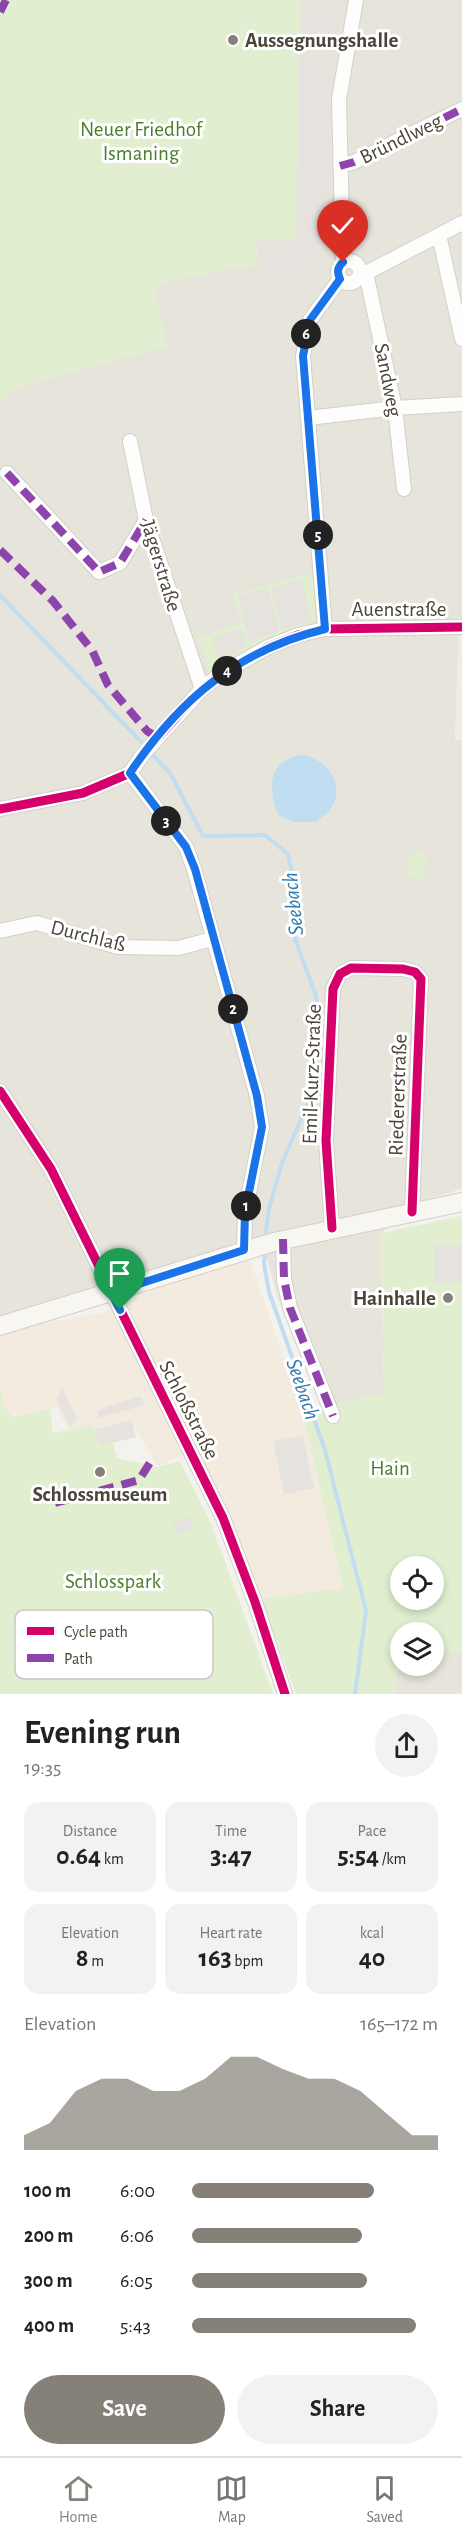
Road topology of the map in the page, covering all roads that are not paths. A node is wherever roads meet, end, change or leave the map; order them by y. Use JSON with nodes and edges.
{"nodes":[{"id":1,"x":357,"y":0,"type":"edge"},
{"id":2,"x":462,"y":109,"type":"edge"},
{"id":3,"x":340,"y":166,"type":"junction"},
{"id":4,"x":462,"y":223,"type":"edge"},
{"id":5,"x":439,"y":235,"type":"junction"},
{"id":6,"x":343,"y":262,"type":"junction"},
{"id":7,"x":363,"y":273,"type":"junction"},
{"id":8,"x":340,"y":279,"type":"junction"},
{"id":9,"x":462,"y":339,"type":"edge"},
{"id":10,"x":462,"y":404,"type":"edge"},
{"id":11,"x":395,"y":408,"type":"junction"},
{"id":12,"x":308,"y":418,"type":"junction"},
{"id":13,"x":130,"y":441,"type":"dead end"},
{"id":14,"x":6,"y":474,"type":"dead end"},
{"id":15,"x":404,"y":489,"type":"dead end"},
{"id":16,"x":146,"y":520,"type":"junction"},
{"id":17,"x":462,"y":627,"type":"edge"},
{"id":18,"x":325,"y":629,"type":"junction"},
{"id":19,"x":202,"y":689,"type":"junction"},
{"id":20,"x":130,"y":773,"type":"junction"},
{"id":21,"x":0,"y":809,"type":"edge"},
{"id":22,"x":0,"y":931,"type":"edge"},
{"id":23,"x":212,"y":939,"type":"junction"},
{"id":24,"x":421,"y":979,"type":"joint"},
{"id":25,"x":0,"y":1091,"type":"edge"},
{"id":26,"x":462,"y":1202,"type":"edge"},
{"id":27,"x":412,"y":1212,"type":"junction"},
{"id":28,"x":332,"y":1228,"type":"junction"},
{"id":29,"x":279,"y":1241,"type":"junction"},
{"id":30,"x":250,"y":1249,"type":"junction"},
{"id":31,"x":111,"y":1293,"type":"junction"},
{"id":32,"x":0,"y":1326,"type":"edge"},
{"id":33,"x":333,"y":1416,"type":"dead end"},
{"id":34,"x":285,"y":1694,"type":"edge"}],
"edges":[{"from":1,"to":3,"type":"street"},
{"from":2,"to":3,"type":"street","name":"Bründlweg"},
{"from":3,"to":6,"type":"street"},
{"from":4,"to":5,"type":"street"},
{"from":5,"to":7,"type":"street"},
{"from":5,"to":9,"type":"street"},
{"from":6,"to":7,"type":"street"},
{"from":6,"to":8,"type":"street"},
{"from":7,"to":8,"type":"street"},
{"from":7,"to":11,"type":"street","name":"Sandweg"},
{"from":8,"to":12,"type":"street"},
{"from":10,"to":11,"type":"street"},
{"from":11,"to":12,"type":"street"},
{"from":11,"to":15,"type":"street","name":"Sandweg"},
{"from":12,"to":18,"type":"street"},
{"from":13,"to":16,"type":"street","name":"Jägerstraße"},
{"from":14,"to":16,"type":"street"},
{"from":16,"to":19,"type":"street","name":"Jägerstraße"},
{"from":17,"to":18,"type":"street","name":"Auenstraße"},
{"from":18,"to":19,"type":"street","name":"Auenstraße"},
{"from":19,"to":20,"type":"street","name":"Auenstraße"},
{"from":20,"to":21,"type":"street"},
{"from":20,"to":23,"type":"street"},
{"from":22,"to":23,"type":"street","name":"Durchlaß"},
{"from":23,"to":30,"type":"street"},
{"from":24,"to":27,"type":"street","name":"Riedererstraße"},
{"from":24,"to":28,"type":"street","name":"Emil-Kurz-Straße"},
{"from":25,"to":31,"type":"street","name":"Schloßstraße"},
{"from":26,"to":27,"type":"main road"},
{"from":27,"to":28,"type":"main road"},
{"from":28,"to":29,"type":"main road"},
{"from":29,"to":30,"type":"main road"},
{"from":29,"to":33,"type":"street"},
{"from":30,"to":31,"type":"main road"},
{"from":31,"to":32,"type":"main road"},
{"from":31,"to":34,"type":"street","name":"Schloßstraße"}]}
